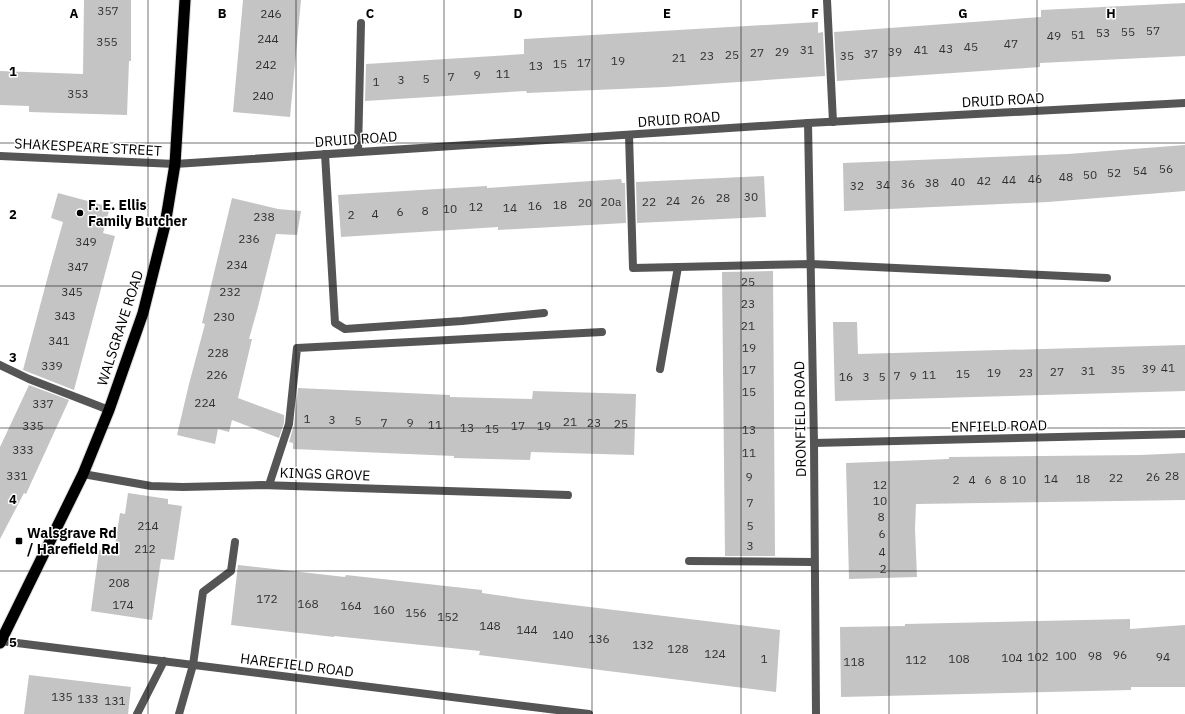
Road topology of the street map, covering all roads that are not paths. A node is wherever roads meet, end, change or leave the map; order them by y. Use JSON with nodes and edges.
{"nodes":[{"id":1,"x":185,"y":0,"type":"edge"},
{"id":2,"x":827,"y":0,"type":"edge"},
{"id":3,"x":361,"y":23,"type":"dead end"},
{"id":4,"x":1185,"y":103,"type":"edge"},
{"id":5,"x":833,"y":122,"type":"junction"},
{"id":6,"x":808,"y":123,"type":"junction"},
{"id":7,"x":629,"y":135,"type":"junction"},
{"id":8,"x":358,"y":152,"type":"junction"},
{"id":9,"x":325,"y":154,"type":"junction"},
{"id":10,"x":0,"y":156,"type":"edge"},
{"id":11,"x":175,"y":164,"type":"junction"},
{"id":12,"x":810,"y":264,"type":"junction"},
{"id":13,"x":678,"y":267,"type":"junction"},
{"id":14,"x":1107,"y":278,"type":"dead end"},
{"id":15,"x":544,"y":313,"type":"dead end"},
{"id":16,"x":602,"y":332,"type":"dead end"},
{"id":17,"x":0,"y":365,"type":"edge"},
{"id":18,"x":660,"y":369,"type":"dead end"},
{"id":19,"x":110,"y":410,"type":"junction"},
{"id":20,"x":1185,"y":434,"type":"edge"},
{"id":21,"x":814,"y":443,"type":"junction"},
{"id":22,"x":83,"y":474,"type":"junction"},
{"id":23,"x":269,"y":485,"type":"junction"},
{"id":24,"x":568,"y":495,"type":"dead end"},
{"id":25,"x":235,"y":542,"type":"dead end"},
{"id":26,"x":689,"y":562,"type":"dead end"},
{"id":27,"x":814,"y":562,"type":"junction"},
{"id":28,"x":0,"y":642,"type":"edge"},
{"id":29,"x":164,"y":661,"type":"junction"},
{"id":30,"x":193,"y":665,"type":"junction"},
{"id":31,"x":526,"y":710,"type":"edge"},
{"id":32,"x":137,"y":714,"type":"edge"},
{"id":33,"x":180,"y":714,"type":"edge"},
{"id":34,"x":589,"y":714,"type":"edge"},
{"id":35,"x":816,"y":714,"type":"edge"}],
"edges":[{"from":1,"to":11,"type":"highway","name":"WALSGRAVE ROAD"},
{"from":2,"to":5,"type":"street"},
{"from":3,"to":8,"type":"street"},
{"from":4,"to":5,"type":"street","name":"DRUID ROAD"},
{"from":5,"to":6,"type":"street","name":"DRUID ROAD"},
{"from":6,"to":7,"type":"street","name":"DRUID ROAD"},
{"from":6,"to":12,"type":"street","name":"DRONFIELD ROAD"},
{"from":7,"to":8,"type":"street","name":"DRUID ROAD"},
{"from":7,"to":13,"type":"street"},
{"from":8,"to":9,"type":"street","name":"DRUID ROAD"},
{"from":9,"to":11,"type":"street","name":"DRUID ROAD"},
{"from":9,"to":15,"type":"street"},
{"from":10,"to":11,"type":"street","name":"SHAKESPEARE STREET"},
{"from":11,"to":19,"type":"highway","name":"WALSGRAVE ROAD"},
{"from":12,"to":13,"type":"street"},
{"from":12,"to":14,"type":"street"},
{"from":12,"to":21,"type":"street","name":"DRONFIELD ROAD"},
{"from":13,"to":18,"type":"street"},
{"from":16,"to":23,"type":"street"},
{"from":17,"to":19,"type":"street"},
{"from":19,"to":22,"type":"highway","name":"WALSGRAVE ROAD"},
{"from":20,"to":21,"type":"street","name":"ENFIELD ROAD"},
{"from":21,"to":27,"type":"street","name":"DRONFIELD ROAD"},
{"from":22,"to":23,"type":"street","name":"KINGS GROVE"},
{"from":22,"to":28,"type":"highway","name":"WALSGRAVE ROAD"},
{"from":23,"to":24,"type":"street","name":"KINGS GROVE"},
{"from":25,"to":30,"type":"street"},
{"from":26,"to":27,"type":"street"},
{"from":27,"to":35,"type":"street","name":"DRONFIELD ROAD"},
{"from":28,"to":29,"type":"street","name":"HAREFIELD ROAD"},
{"from":29,"to":30,"type":"street","name":"HAREFIELD ROAD"},
{"from":29,"to":32,"type":"street"},
{"from":30,"to":31,"type":"street","name":"HAREFIELD ROAD"},
{"from":30,"to":33,"type":"street"},
{"from":31,"to":34,"type":"street","name":"HAREFIELD ROAD"}]}
